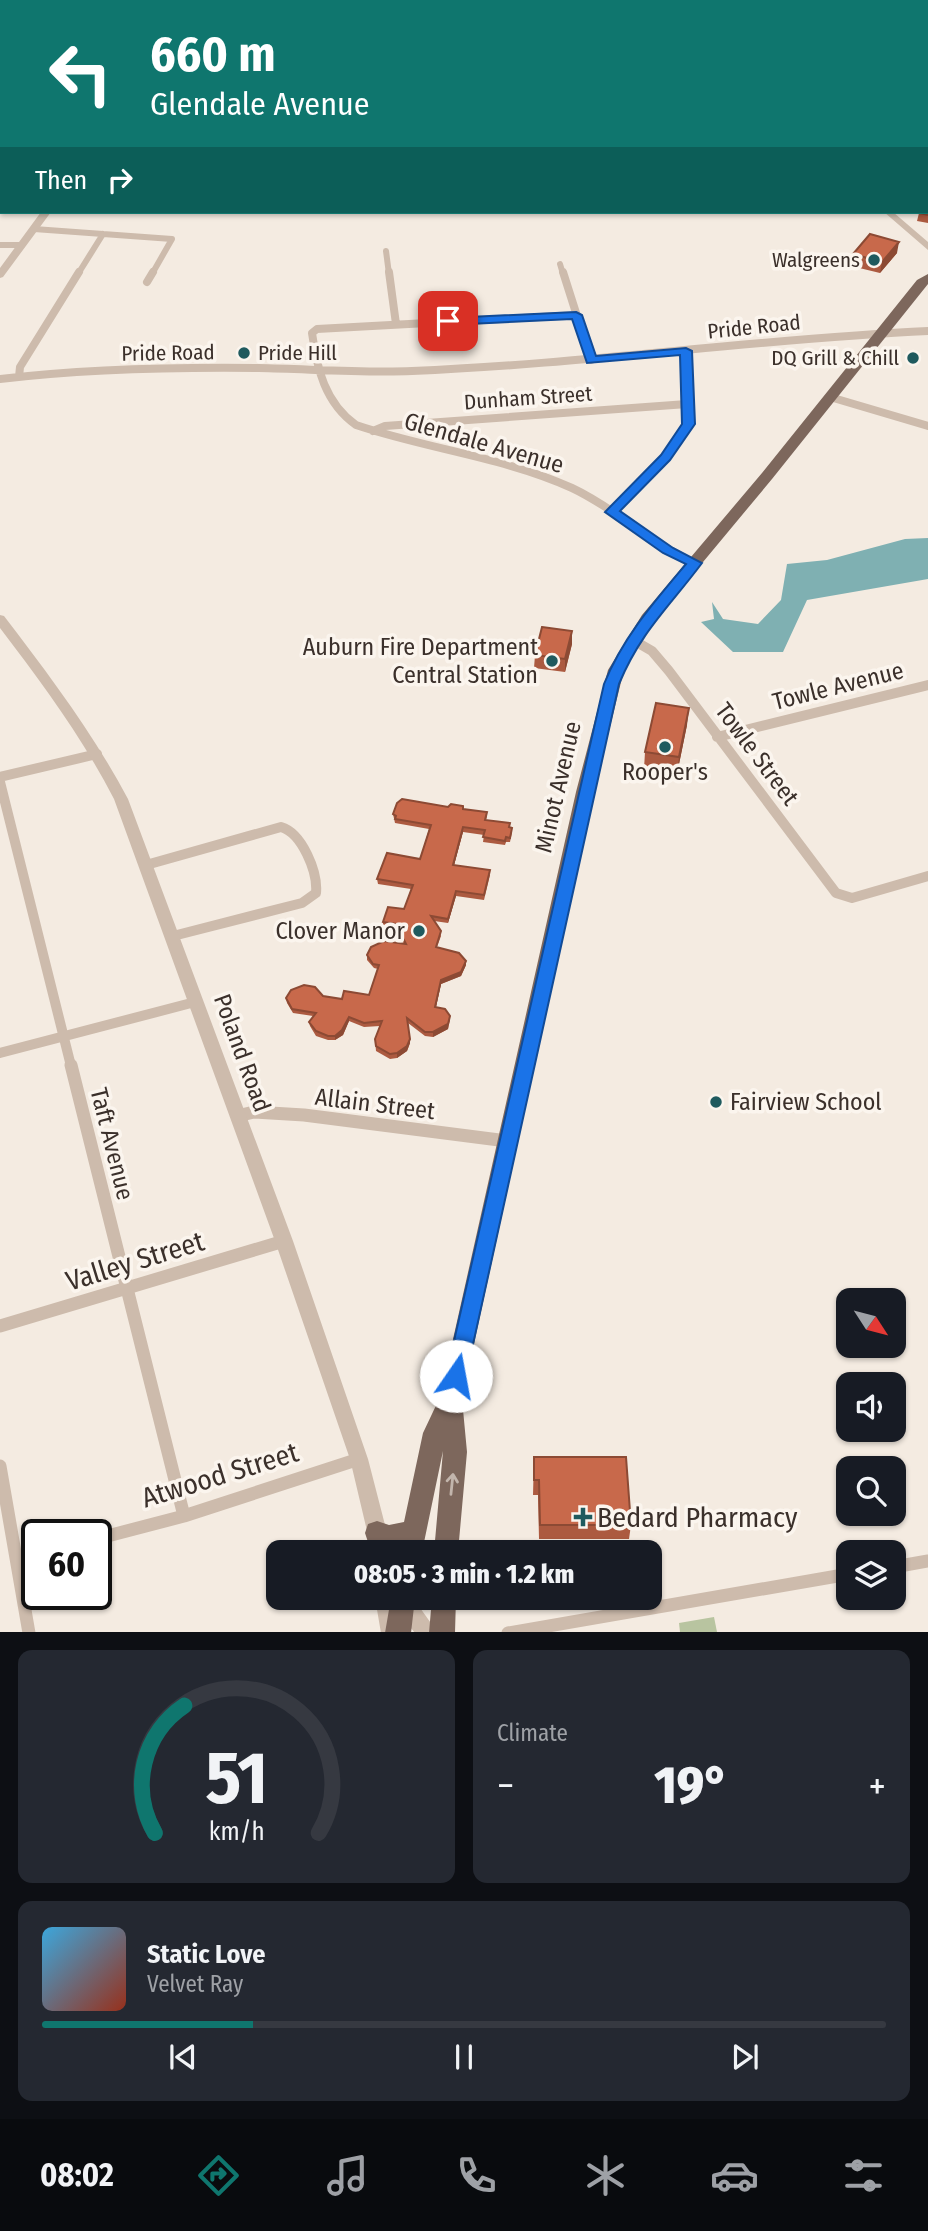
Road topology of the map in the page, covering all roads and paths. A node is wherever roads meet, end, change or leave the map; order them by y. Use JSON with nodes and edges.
{"nodes":[{"id":1,"x":45,"y":214,"type":"edge"},
{"id":2,"x":890,"y":214,"type":"edge"},
{"id":3,"x":34,"y":229,"type":"junction"},
{"id":4,"x":103,"y":234,"type":"junction"},
{"id":5,"x":0,"y":245,"type":"edge"},
{"id":6,"x":22,"y":245,"type":"junction"},
{"id":7,"x":928,"y":247,"type":"edge"},
{"id":8,"x":386,"y":251,"type":"dead end"},
{"id":9,"x":561,"y":264,"type":"dead end"},
{"id":10,"x":928,"y":264,"type":"edge"},
{"id":11,"x":0,"y":275,"type":"edge"},
{"id":12,"x":924,"y":281,"type":"edge"},
{"id":13,"x":147,"y":282,"type":"dead end"},
{"id":14,"x":576,"y":315,"type":"junction"},
{"id":15,"x":396,"y":324,"type":"junction"},
{"id":16,"x":928,"y":331,"type":"edge"},
{"id":17,"x":882,"y":333,"type":"junction"},
{"id":18,"x":686,"y":351,"type":"junction"},
{"id":19,"x":592,"y":360,"type":"junction"},
{"id":20,"x":317,"y":370,"type":"junction"},
{"id":21,"x":19,"y":377,"type":"junction"},
{"id":22,"x":0,"y":379,"type":"edge"},
{"id":23,"x":830,"y":397,"type":"junction"},
{"id":24,"x":687,"y":404,"type":"junction"},
{"id":25,"x":928,"y":426,"type":"edge"},
{"id":26,"x":373,"y":431,"type":"junction"},
{"id":27,"x":612,"y":512,"type":"junction"},
{"id":28,"x":695,"y":563,"type":"junction"},
{"id":29,"x":0,"y":619,"type":"edge"},
{"id":30,"x":633,"y":640,"type":"junction"},
{"id":31,"x":928,"y":685,"type":"edge"},
{"id":32,"x":718,"y":737,"type":"junction"},
{"id":33,"x":97,"y":754,"type":"junction"},
{"id":34,"x":0,"y":777,"type":"edge"},
{"id":35,"x":0,"y":782,"type":"edge"},
{"id":36,"x":146,"y":865,"type":"junction"},
{"id":37,"x":928,"y":876,"type":"edge"},
{"id":38,"x":173,"y":936,"type":"junction"},
{"id":39,"x":195,"y":1002,"type":"junction"},
{"id":40,"x":63,"y":1037,"type":"junction"},
{"id":41,"x":0,"y":1054,"type":"edge"},
{"id":42,"x":237,"y":1116,"type":"junction"},
{"id":43,"x":507,"y":1142,"type":"junction"},
{"id":44,"x":284,"y":1241,"type":"junction"},
{"id":45,"x":126,"y":1289,"type":"junction"},
{"id":46,"x":0,"y":1326,"type":"edge"},
{"id":47,"x":451,"y":1398,"type":"junction"},
{"id":48,"x":359,"y":1458,"type":"junction"},
{"id":49,"x":0,"y":1466,"type":"edge"},
{"id":50,"x":184,"y":1516,"type":"junction"},
{"id":51,"x":112,"y":1535,"type":"edge"},
{"id":52,"x":379,"y":1540,"type":"edge"},
{"id":53,"x":386,"y":1540,"type":"edge"},
{"id":54,"x":402,"y":1540,"type":"edge"},
{"id":55,"x":411,"y":1540,"type":"edge"},
{"id":56,"x":447,"y":1540,"type":"edge"},
{"id":57,"x":21,"y":1558,"type":"edge"},
{"id":58,"x":18,"y":1559,"type":"junction"},
{"id":59,"x":928,"y":1561,"type":"edge"},
{"id":60,"x":906,"y":1565,"type":"edge"},
{"id":61,"x":836,"y":1576,"type":"edge"},
{"id":62,"x":396,"y":1610,"type":"edge"},
{"id":63,"x":398,"y":1610,"type":"edge"},
{"id":64,"x":408,"y":1610,"type":"edge"},
{"id":65,"x":443,"y":1610,"type":"edge"},
{"id":66,"x":29,"y":1632,"type":"edge"},
{"id":67,"x":391,"y":1632,"type":"edge"},
{"id":68,"x":398,"y":1632,"type":"edge"},
{"id":69,"x":427,"y":1632,"type":"edge"},
{"id":70,"x":442,"y":1632,"type":"edge"},
{"id":71,"x":514,"y":1632,"type":"edge"}],
"edges":[{"from":1,"to":3,"type":"street"},
{"from":2,"to":7,"type":"street"},
{"from":3,"to":4,"type":"street"},
{"from":3,"to":6,"type":"street"},
{"from":4,"to":13,"type":"street"},
{"from":4,"to":21,"type":"street"},
{"from":5,"to":6,"type":"street"},
{"from":6,"to":11,"type":"street"},
{"from":8,"to":15,"type":"street"},
{"from":9,"to":14,"type":"street"},
{"from":10,"to":12,"type":"main road","name":"Minot Avenue"},
{"from":12,"to":17,"type":"main road","name":"Minot Avenue"},
{"from":14,"to":15,"type":"street"},
{"from":14,"to":19,"type":"street"},
{"from":15,"to":20,"type":"street","name":"Glendale Avenue"},
{"from":16,"to":17,"type":"street","name":"Pride Road"},
{"from":17,"to":18,"type":"street","name":"Pride Road"},
{"from":17,"to":23,"type":"main road","name":"Minot Avenue"},
{"from":18,"to":19,"type":"street","name":"Pride Road"},
{"from":18,"to":24,"type":"street"},
{"from":19,"to":20,"type":"street","name":"Pride Road"},
{"from":20,"to":21,"type":"street","name":"Pride Road"},
{"from":20,"to":26,"type":"street","name":"Glendale Avenue"},
{"from":21,"to":22,"type":"street","name":"Pride Road"},
{"from":23,"to":25,"type":"street"},
{"from":23,"to":28,"type":"main road","name":"Minot Avenue"},
{"from":24,"to":26,"type":"street","name":"Dunham Street"},
{"from":24,"to":27,"type":"street"},
{"from":26,"to":27,"type":"street","name":"Glendale Avenue"},
{"from":27,"to":28,"type":"street","name":"Glendale Avenue"},
{"from":28,"to":30,"type":"main road","name":"Minot Avenue"},
{"from":29,"to":33,"type":"street","name":"Poland Road"},
{"from":30,"to":32,"type":"street","name":"Towle Street"},
{"from":30,"to":43,"type":"main road","name":"Minot Avenue"},
{"from":31,"to":32,"type":"street","name":"Towle Avenue"},
{"from":32,"to":37,"type":"street","name":"Towle Street"},
{"from":33,"to":34,"type":"street"},
{"from":33,"to":36,"type":"street","name":"Poland Road"},
{"from":35,"to":40,"type":"street","name":"Taft Avenue"},
{"from":36,"to":38,"type":"street","name":"Poland Road"},
{"from":36,"to":38,"type":"street"},
{"from":38,"to":39,"type":"street","name":"Poland Road"},
{"from":39,"to":40,"type":"street"},
{"from":39,"to":42,"type":"street","name":"Poland Road"},
{"from":40,"to":41,"type":"street"},
{"from":40,"to":45,"type":"street","name":"Taft Avenue"},
{"from":42,"to":43,"type":"street","name":"Allain Street"},
{"from":42,"to":44,"type":"street","name":"Poland Road"},
{"from":43,"to":47,"type":"main road","name":"Minot Avenue"},
{"from":44,"to":45,"type":"street","name":"Valley Street"},
{"from":44,"to":48,"type":"street","name":"Poland Road"},
{"from":45,"to":46,"type":"street","name":"Valley Street"},
{"from":45,"to":50,"type":"street","name":"Taft Avenue"},
{"from":47,"to":55,"type":"main road","name":"Minot Avenue"},
{"from":56,"to":47,"type":"main road","name":"Minot Avenue","one_way":true},
{"from":48,"to":50,"type":"street","name":"Atwood Street"},
{"from":48,"to":52,"type":"street","name":"Poland Road"},
{"from":49,"to":58,"type":"street"},
{"from":50,"to":51,"type":"street","name":"Atwood Street"},
{"from":53,"to":54,"type":"main road"},
{"from":57,"to":58,"type":"street"},
{"from":58,"to":66,"type":"street"},
{"from":59,"to":60,"type":"street"},
{"from":61,"to":71,"type":"street"},
{"from":62,"to":67,"type":"street"},
{"from":63,"to":68,"type":"main road"},
{"from":64,"to":69,"type":"street"},
{"from":65,"to":70,"type":"main road"}]}
